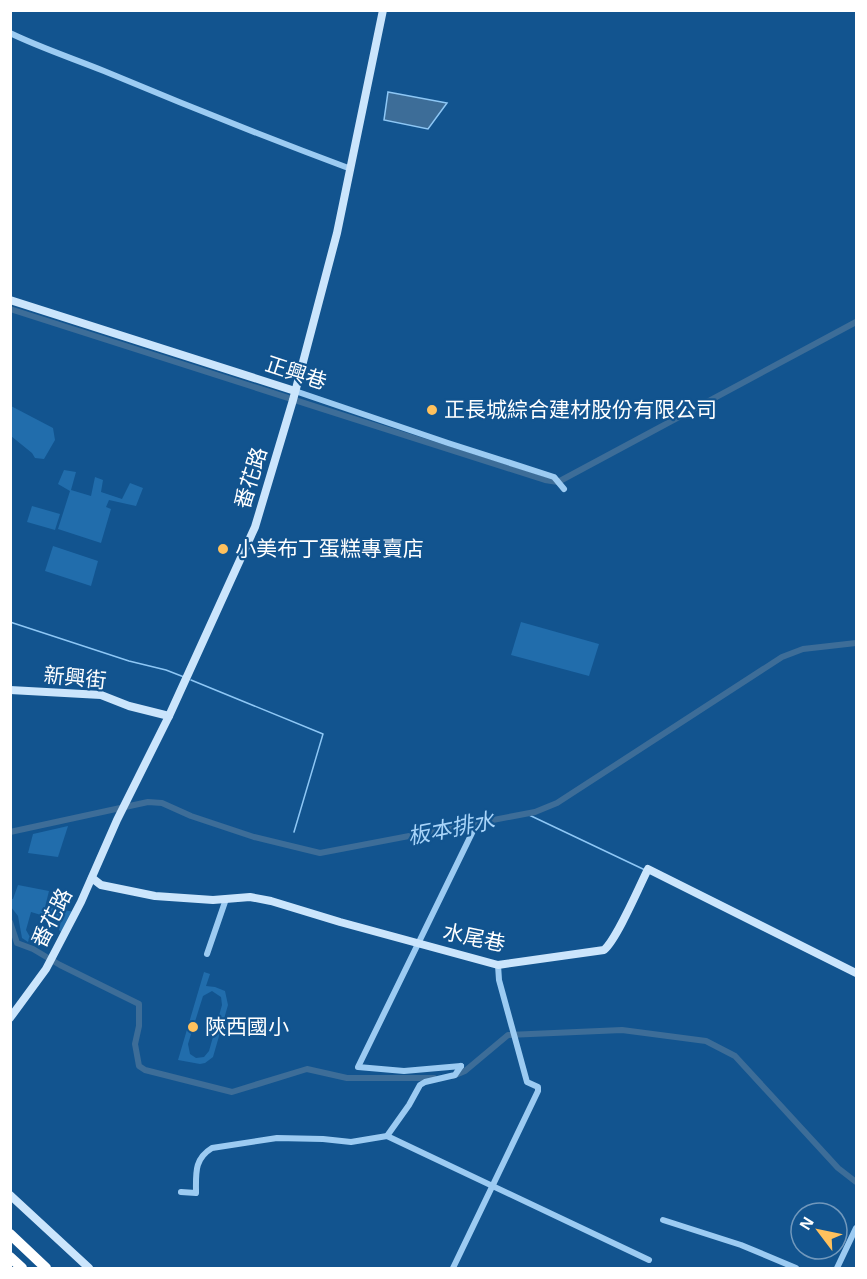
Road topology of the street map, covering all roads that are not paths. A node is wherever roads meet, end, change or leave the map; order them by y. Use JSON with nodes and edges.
{"nodes":[{"id":1,"x":382,"y":10,"type":"edge"},
{"id":2,"x":10,"y":33,"type":"edge"},
{"id":3,"x":351,"y":169,"type":"junction"},
{"id":4,"x":10,"y":300,"type":"edge"},
{"id":5,"x":295,"y":391,"type":"junction"},
{"id":6,"x":564,"y":489,"type":"dead end"},
{"id":7,"x":10,"y":690,"type":"edge"},
{"id":8,"x":169,"y":716,"type":"junction"},
{"id":9,"x":474,"y":829,"type":"dead end"},
{"id":10,"x":92,"y":878,"type":"junction"},
{"id":11,"x":226,"y":899,"type":"junction"},
{"id":12,"x":419,"y":944,"type":"junction"},
{"id":13,"x":207,"y":954,"type":"dead end"},
{"id":14,"x":498,"y":965,"type":"junction"},
{"id":15,"x":856,"y":973,"type":"edge"},
{"id":16,"x":10,"y":1018,"type":"edge"},
{"id":17,"x":387,"y":1136,"type":"junction"},
{"id":18,"x":493,"y":1186,"type":"junction"},
{"id":19,"x":181,"y":1192,"type":"dead end"},
{"id":20,"x":10,"y":1195,"type":"edge"},
{"id":21,"x":663,"y":1220,"type":"dead end"},
{"id":22,"x":856,"y":1228,"type":"edge"},
{"id":23,"x":10,"y":1234,"type":"edge"},
{"id":24,"x":10,"y":1257,"type":"edge"},
{"id":25,"x":649,"y":1260,"type":"dead end"},
{"id":26,"x":22,"y":1269,"type":"edge"},
{"id":27,"x":46,"y":1269,"type":"edge"},
{"id":28,"x":89,"y":1269,"type":"edge"},
{"id":29,"x":453,"y":1269,"type":"edge"},
{"id":30,"x":796,"y":1269,"type":"edge"},
{"id":31,"x":837,"y":1269,"type":"edge"}],
"edges":[{"from":1,"to":3,"type":"street","name":"番花路"},
{"from":2,"to":3,"type":"street"},
{"from":3,"to":5,"type":"street","name":"番花路"},
{"from":4,"to":5,"type":"street","name":"正興巷"},
{"from":5,"to":6,"type":"street","name":"正興巷"},
{"from":5,"to":8,"type":"street","name":"番花路"},
{"from":7,"to":8,"type":"street","name":"新興街"},
{"from":8,"to":10,"type":"street","name":"番花路"},
{"from":9,"to":12,"type":"street"},
{"from":10,"to":11,"type":"street","name":"水尾巷"},
{"from":10,"to":16,"type":"street","name":"番花路"},
{"from":11,"to":12,"type":"street","name":"水尾巷"},
{"from":11,"to":13,"type":"street"},
{"from":12,"to":14,"type":"street","name":"水尾巷"},
{"from":12,"to":17,"type":"street"},
{"from":14,"to":15,"type":"street","name":"水尾巷"},
{"from":14,"to":18,"type":"street"},
{"from":17,"to":18,"type":"street"},
{"from":17,"to":19,"type":"street"},
{"from":18,"to":25,"type":"street"},
{"from":18,"to":29,"type":"street"},
{"from":20,"to":28,"type":"street"},
{"from":21,"to":30,"type":"street"},
{"from":22,"to":31,"type":"street"},
{"from":23,"to":27,"type":"highway"},
{"from":24,"to":26,"type":"highway"}]}
